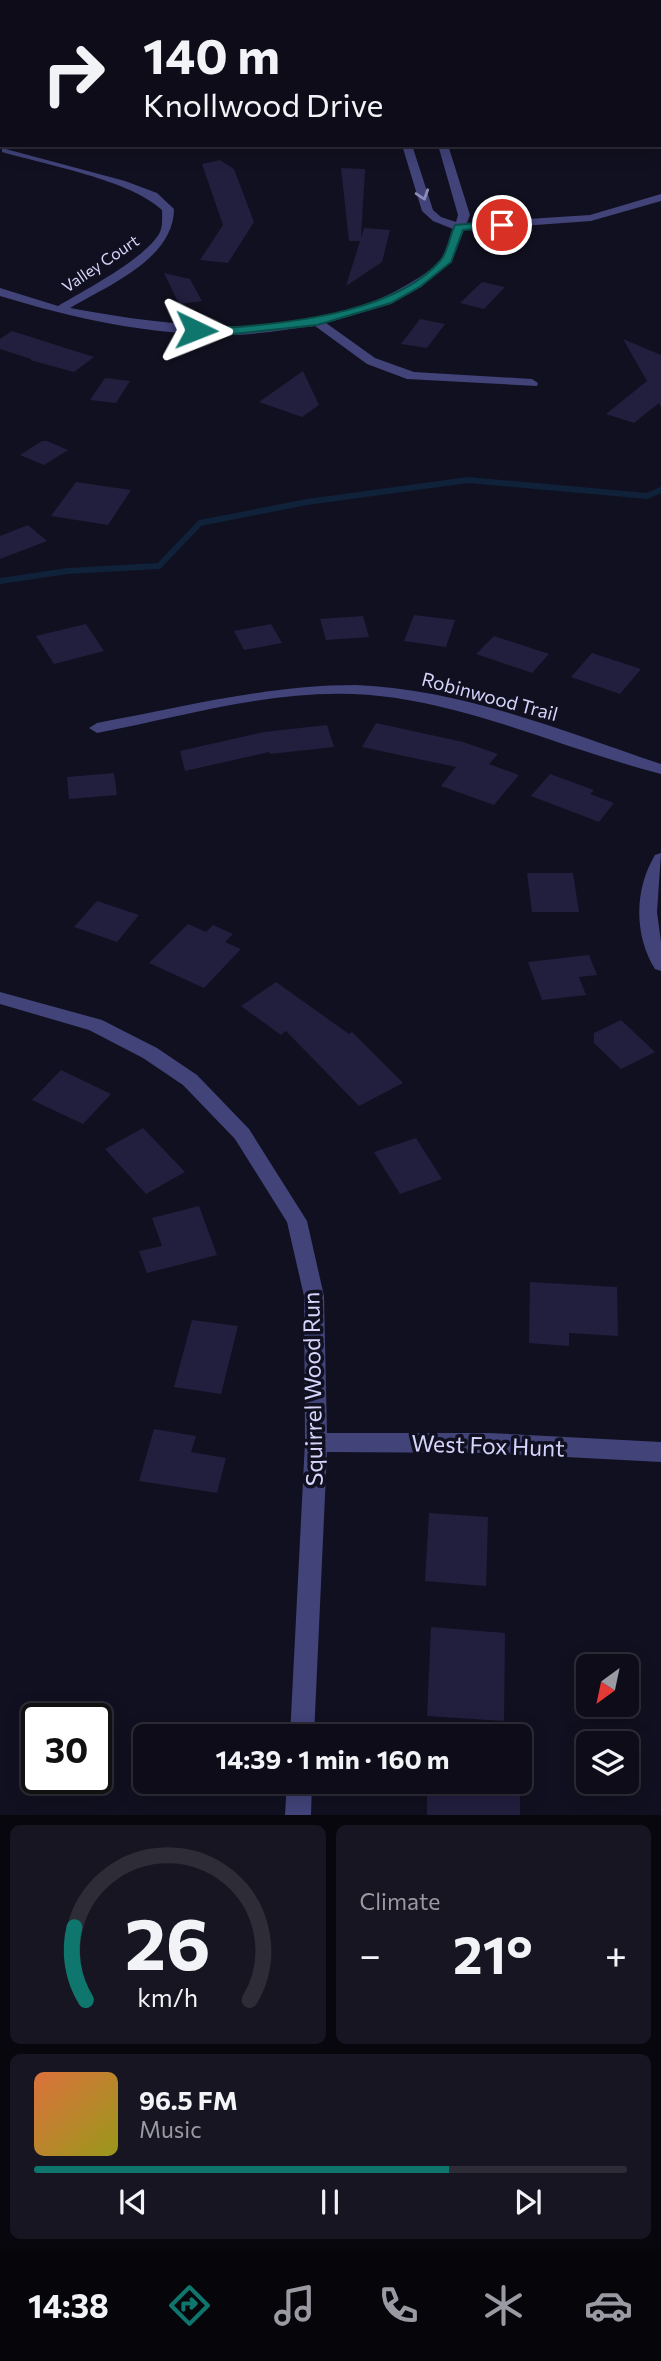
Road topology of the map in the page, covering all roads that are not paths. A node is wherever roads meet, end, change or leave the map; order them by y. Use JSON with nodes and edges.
{"nodes":[{"id":1,"x":408,"y":147,"type":"edge"},
{"id":2,"x":444,"y":147,"type":"edge"},
{"id":3,"x":6,"y":150,"type":"dead end"},
{"id":4,"x":661,"y":197,"type":"edge"},
{"id":5,"x":459,"y":228,"type":"junction"},
{"id":6,"x":0,"y":292,"type":"edge"},
{"id":7,"x":59,"y":310,"type":"junction"},
{"id":8,"x":317,"y":322,"type":"junction"},
{"id":9,"x":532,"y":383,"type":"dead end"},
{"id":10,"x":97,"y":728,"type":"dead end"},
{"id":11,"x":661,"y":769,"type":"edge"},
{"id":12,"x":661,"y":859,"type":"edge"},
{"id":13,"x":661,"y":965,"type":"edge"},
{"id":14,"x":0,"y":998,"type":"edge"},
{"id":15,"x":316,"y":1442,"type":"junction"},
{"id":16,"x":661,"y":1452,"type":"edge"},
{"id":17,"x":303,"y":1724,"type":"edge"},
{"id":18,"x":299,"y":1794,"type":"edge"},
{"id":19,"x":298,"y":1815,"type":"edge"}],
"edges":[{"from":1,"to":5,"type":"street","one_way":true},
{"from":2,"to":5,"type":"street"},
{"from":3,"to":7,"type":"street","name":"Valley Court"},
{"from":4,"to":5,"type":"street"},
{"from":5,"to":8,"type":"street"},
{"from":6,"to":7,"type":"street"},
{"from":7,"to":8,"type":"street"},
{"from":8,"to":9,"type":"street"},
{"from":10,"to":11,"type":"street","name":"Robinwood Trail"},
{"from":12,"to":13,"type":"street"},
{"from":14,"to":15,"type":"street","name":"Squirrel Wood Run"},
{"from":15,"to":16,"type":"street","name":"West Fox Hunt"},
{"from":15,"to":17,"type":"street","name":"Squirrel Wood Run"},
{"from":18,"to":19,"type":"street"}]}
